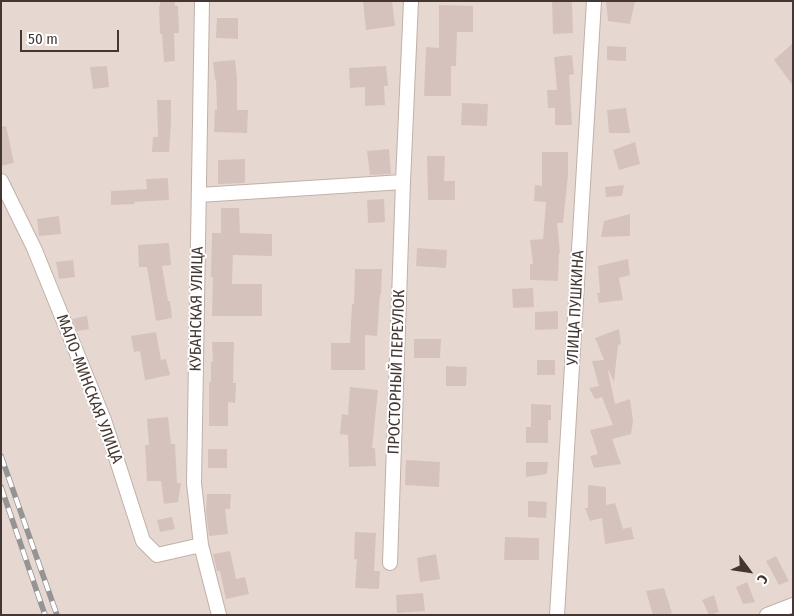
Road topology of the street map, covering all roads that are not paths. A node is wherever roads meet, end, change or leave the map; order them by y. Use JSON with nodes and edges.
{"nodes":[{"id":1,"x":202,"y":1,"type":"edge"},
{"id":2,"x":411,"y":1,"type":"edge"},
{"id":3,"x":594,"y":1,"type":"edge"},
{"id":4,"x":1,"y":181,"type":"edge"},
{"id":5,"x":403,"y":182,"type":"junction"},
{"id":6,"x":199,"y":195,"type":"junction"},
{"id":7,"x":201,"y":545,"type":"junction"},
{"id":8,"x":390,"y":563,"type":"dead end"},
{"id":9,"x":793,"y":605,"type":"edge"},
{"id":10,"x":219,"y":615,"type":"edge"},
{"id":11,"x":558,"y":615,"type":"edge"},
{"id":12,"x":767,"y":615,"type":"edge"}],
"edges":[{"from":1,"to":6,"type":"street","name":"КУБАНСКАЯ УЛИЦА"},
{"from":2,"to":5,"type":"street","name":"ПРОСТОРНЫЙ ПЕРЕУЛОК"},
{"from":3,"to":11,"type":"street","name":"УЛИЦА ПУШКИНА"},
{"from":4,"to":7,"type":"street","name":"МАЛО-МИНСКАЯ УЛИЦА"},
{"from":5,"to":6,"type":"street"},
{"from":5,"to":8,"type":"street","name":"ПРОСТОРНЫЙ ПЕРЕУЛОК"},
{"from":6,"to":7,"type":"street","name":"КУБАНСКАЯ УЛИЦА"},
{"from":7,"to":10,"type":"street","name":"КУБАНСКАЯ УЛИЦА"},
{"from":9,"to":12,"type":"street"}]}
